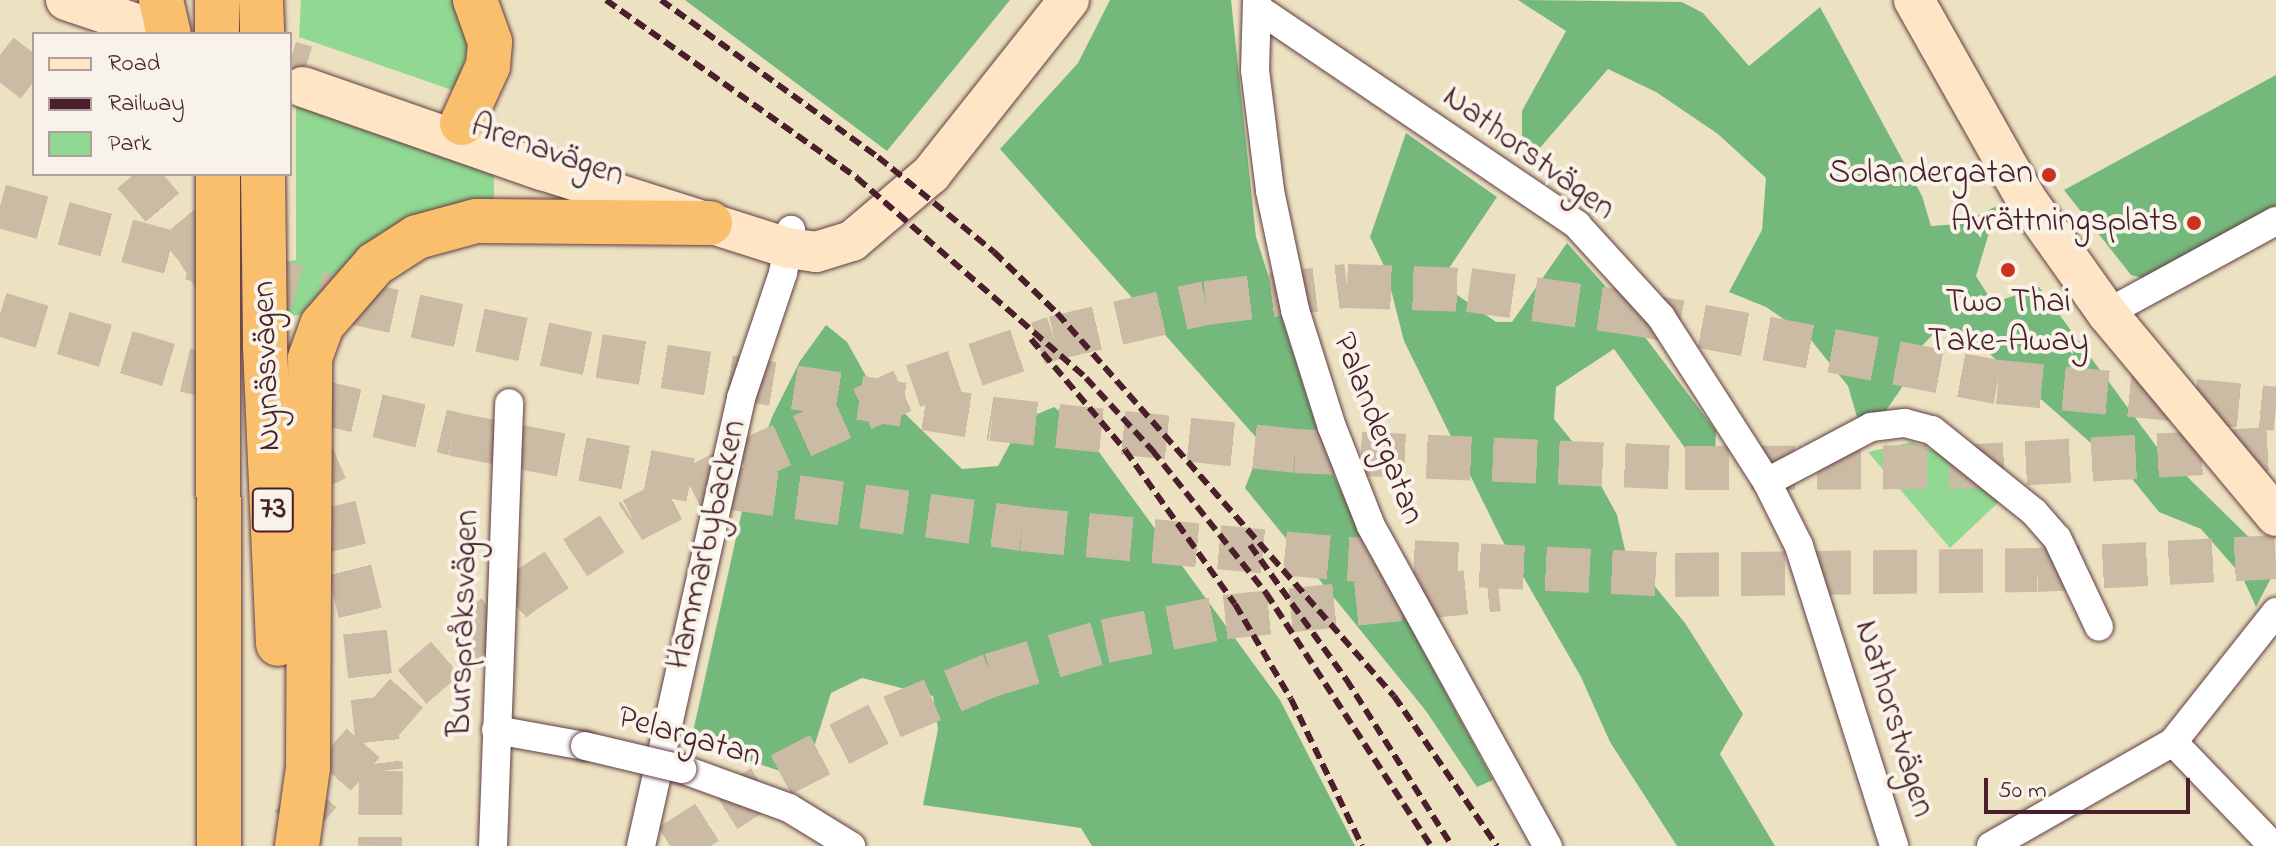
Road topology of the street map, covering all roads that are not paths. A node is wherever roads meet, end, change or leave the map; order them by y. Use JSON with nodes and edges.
{"nodes":[{"id":1,"x":66,"y":0,"type":"edge"},
{"id":2,"x":189,"y":0,"type":"edge"},
{"id":3,"x":217,"y":0,"type":"edge"},
{"id":4,"x":475,"y":0,"type":"edge"},
{"id":5,"x":1043,"y":0,"type":"edge"},
{"id":6,"x":1069,"y":0,"type":"edge"},
{"id":7,"x":1914,"y":0,"type":"edge"},
{"id":8,"x":1257,"y":4,"type":"edge"},
{"id":9,"x":141,"y":13,"type":"edge"},
{"id":10,"x":190,"y":32,"type":"edge"},
{"id":11,"x":217,"y":32,"type":"edge"},
{"id":12,"x":462,"y":123,"type":"junction"},
{"id":13,"x":197,"y":176,"type":"edge"},
{"id":14,"x":218,"y":176,"type":"edge"},
{"id":15,"x":263,"y":176,"type":"edge"},
{"id":16,"x":2276,"y":221,"type":"edge"},
{"id":17,"x":710,"y":223,"type":"junction"},
{"id":18,"x":790,"y":239,"type":"junction"},
{"id":19,"x":2107,"y":313,"type":"junction"},
{"id":20,"x":219,"y":348,"type":"junction"},
{"id":21,"x":509,"y":403,"type":"dead end"},
{"id":22,"x":1767,"y":482,"type":"junction"},
{"id":23,"x":2270,"y":502,"type":"edge"},
{"id":24,"x":2276,"y":612,"type":"edge"},
{"id":25,"x":2099,"y":627,"type":"dead end"},
{"id":26,"x":496,"y":730,"type":"junction"},
{"id":27,"x":2173,"y":742,"type":"junction"},
{"id":28,"x":219,"y":846,"type":"edge"},
{"id":29,"x":286,"y":846,"type":"edge"},
{"id":30,"x":297,"y":846,"type":"edge"},
{"id":31,"x":493,"y":846,"type":"edge"},
{"id":32,"x":641,"y":846,"type":"edge"},
{"id":33,"x":851,"y":846,"type":"edge"},
{"id":34,"x":1548,"y":846,"type":"edge"},
{"id":35,"x":1894,"y":846,"type":"edge"},
{"id":36,"x":1991,"y":846,"type":"edge"},
{"id":37,"x":2273,"y":846,"type":"edge"}],
"edges":[{"from":1,"to":9,"type":"main road"},
{"from":2,"to":10,"type":"highway"},
{"from":3,"to":11,"type":"highway"},
{"from":4,"to":12,"type":"highway"},
{"from":5,"to":18,"type":"main road"},
{"from":6,"to":18,"type":"main road"},
{"from":7,"to":19,"type":"main road"},
{"from":8,"to":22,"type":"street","name":"Nathorstvägen"},
{"from":8,"to":34,"type":"street","name":"Palandergatan"},
{"from":12,"to":17,"type":"main road","name":"Arenavägen"},
{"from":12,"to":18,"type":"main road","name":"Arenavägen"},
{"from":13,"to":20,"type":"highway"},
{"from":14,"to":20,"type":"highway","name":"Nynäsvägen","number":"73"},
{"from":15,"to":29,"type":"highway","name":"Nynäsvägen","number":"73"},
{"from":16,"to":19,"type":"street"},
{"from":17,"to":18,"type":"main road","name":"Arenavägen"},
{"from":17,"to":30,"type":"highway"},
{"from":18,"to":32,"type":"street","name":"Hammarbybacken"},
{"from":19,"to":23,"type":"main road"},
{"from":20,"to":28,"type":"highway","name":"Nynäsvägen","number":"73"},
{"from":21,"to":26,"type":"street","name":"Burspråksvägen"},
{"from":22,"to":25,"type":"street"},
{"from":22,"to":35,"type":"street","name":"Nathorstvägen"},
{"from":24,"to":27,"type":"street"},
{"from":26,"to":31,"type":"street","name":"Burspråksvägen"},
{"from":26,"to":33,"type":"street","name":"Pelargatan","bridge":true},
{"from":27,"to":36,"type":"street"},
{"from":27,"to":37,"type":"street"}]}
